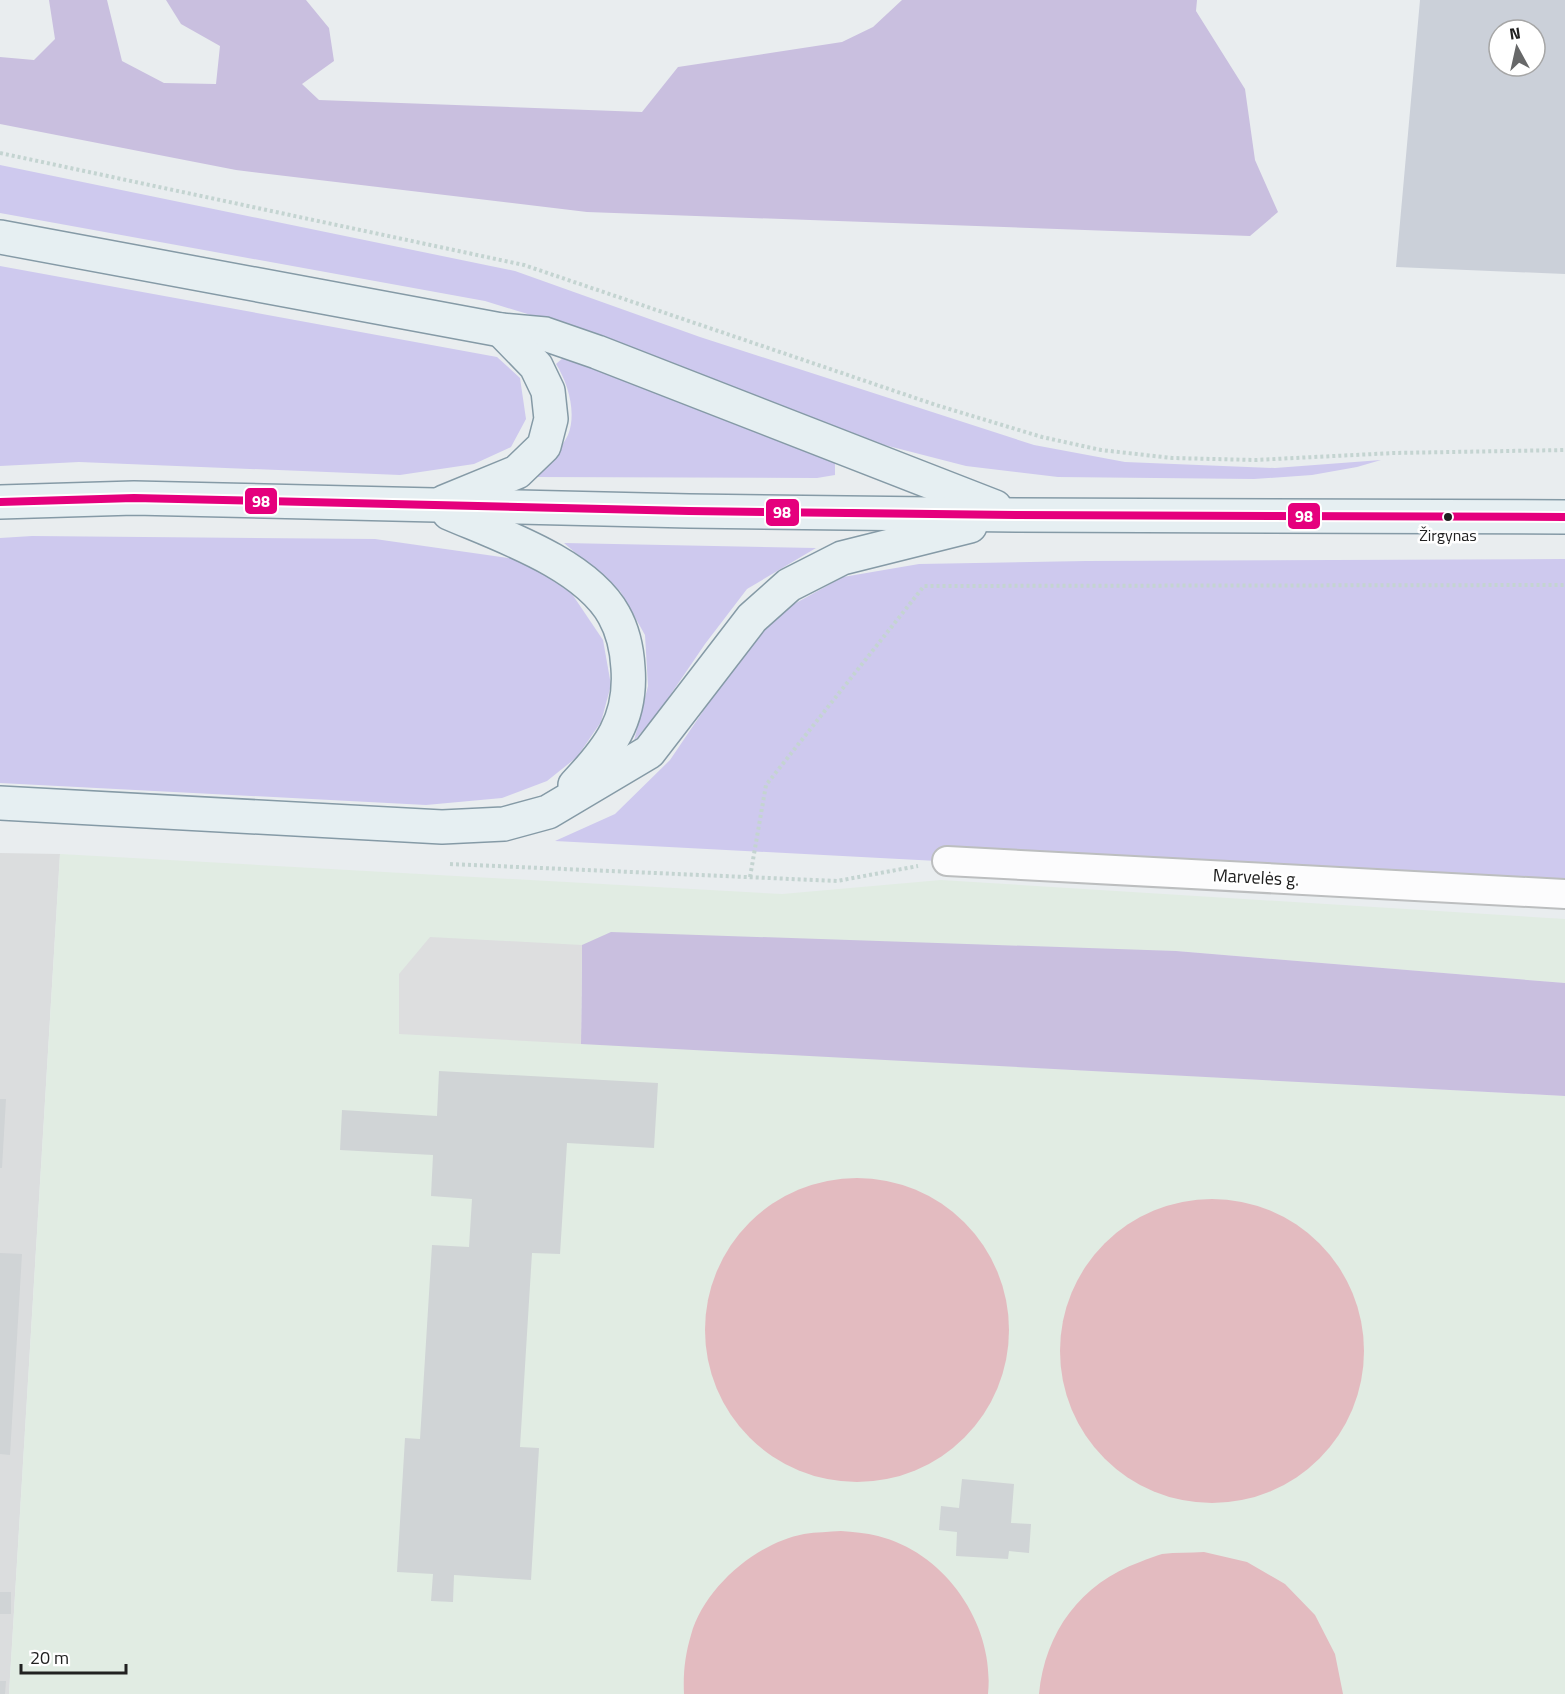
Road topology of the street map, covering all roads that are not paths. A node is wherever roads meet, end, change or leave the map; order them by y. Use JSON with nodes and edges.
{"nodes":[{"id":1,"x":0,"y":237,"type":"edge"},
{"id":2,"x":501,"y":330,"type":"junction"},
{"id":3,"x":0,"y":502,"type":"edge"},
{"id":4,"x":433,"y":506,"type":"junction"},
{"id":5,"x":1016,"y":515,"type":"junction"},
{"id":6,"x":1565,"y":517,"type":"edge"},
{"id":7,"x":0,"y":803,"type":"edge"},
{"id":8,"x":548,"y":812,"type":"junction"},
{"id":9,"x":946,"y":861,"type":"dead end"},
{"id":10,"x":1565,"y":894,"type":"edge"}],
"edges":[{"from":1,"to":2,"type":"main road"},
{"from":2,"to":4,"type":"main road"},
{"from":2,"to":5,"type":"main road"},
{"from":3,"to":4,"type":"main road"},
{"from":4,"to":5,"type":"main road"},
{"from":4,"to":8,"type":"main road"},
{"from":5,"to":6,"type":"main road"},
{"from":5,"to":8,"type":"main road"},
{"from":7,"to":8,"type":"main road"},
{"from":9,"to":10,"type":"street","name":"Marvelės g."}]}
